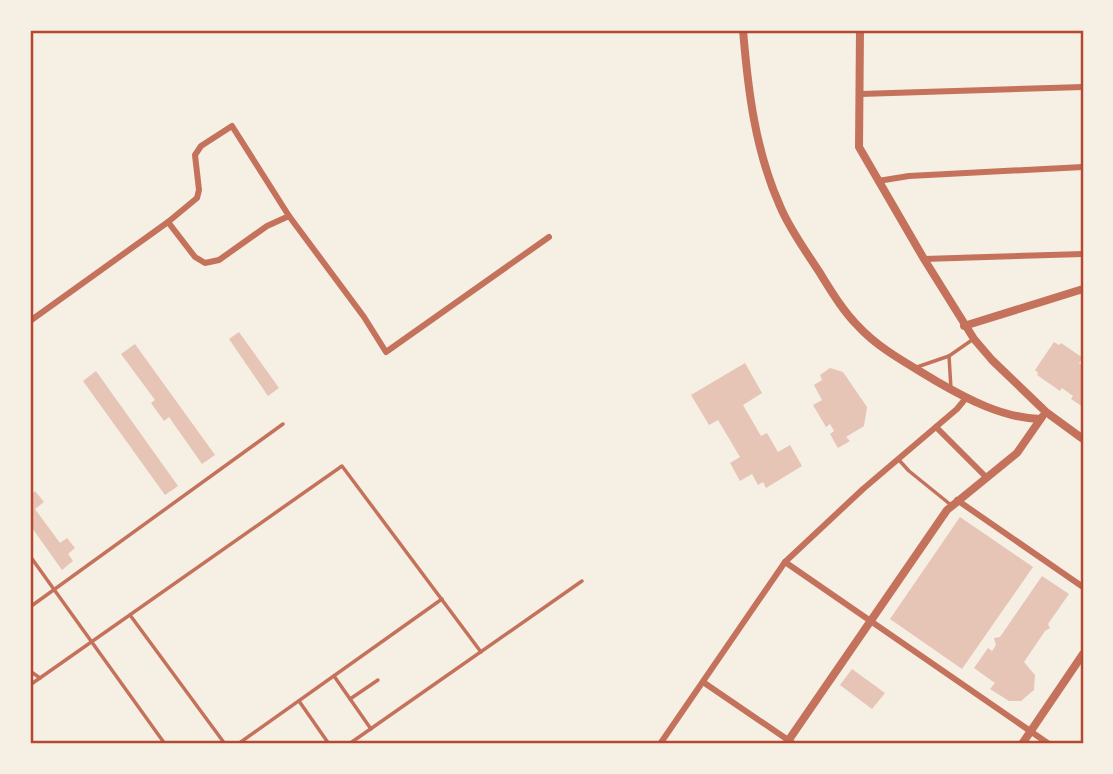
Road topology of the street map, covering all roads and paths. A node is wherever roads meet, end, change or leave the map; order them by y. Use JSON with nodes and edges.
{"nodes":[{"id":1,"x":743,"y":30,"type":"edge"},
{"id":2,"x":860,"y":30,"type":"edge"},
{"id":3,"x":1083,"y":87,"type":"edge"},
{"id":4,"x":860,"y":94,"type":"junction"},
{"id":5,"x":1083,"y":167,"type":"edge"},
{"id":6,"x":878,"y":181,"type":"junction"},
{"id":7,"x":289,"y":216,"type":"junction"},
{"id":8,"x":168,"y":222,"type":"junction"},
{"id":9,"x":550,"y":237,"type":"dead end"},
{"id":10,"x":1083,"y":254,"type":"edge"},
{"id":11,"x":924,"y":259,"type":"junction"},
{"id":12,"x":1083,"y":289,"type":"edge"},
{"id":13,"x":30,"y":321,"type":"edge"},
{"id":14,"x":964,"y":326,"type":"junction"},
{"id":15,"x":974,"y":339,"type":"junction"},
{"id":16,"x":949,"y":356,"type":"junction"},
{"id":17,"x":914,"y":367,"type":"junction"},
{"id":18,"x":951,"y":390,"type":"junction"},
{"id":19,"x":966,"y":398,"type":"junction"},
{"id":20,"x":1046,"y":412,"type":"junction"},
{"id":21,"x":1040,"y":419,"type":"junction"},
{"id":22,"x":283,"y":424,"type":"dead end"},
{"id":23,"x":936,"y":427,"type":"junction"},
{"id":24,"x":1083,"y":439,"type":"edge"},
{"id":25,"x":898,"y":459,"type":"junction"},
{"id":26,"x":986,"y":477,"type":"junction"},
{"id":27,"x":954,"y":502,"type":"junction"},
{"id":28,"x":30,"y":556,"type":"edge"},
{"id":29,"x":785,"y":562,"type":"junction"},
{"id":30,"x":582,"y":582,"type":"dead end"},
{"id":31,"x":1083,"y":587,"type":"edge"},
{"id":32,"x":55,"y":590,"type":"junction"},
{"id":33,"x":442,"y":599,"type":"junction"},
{"id":34,"x":30,"y":607,"type":"edge"},
{"id":35,"x":130,"y":615,"type":"junction"},
{"id":36,"x":871,"y":621,"type":"junction"},
{"id":37,"x":93,"y":642,"type":"junction"},
{"id":38,"x":481,"y":652,"type":"junction"},
{"id":39,"x":1083,"y":654,"type":"edge"},
{"id":40,"x":30,"y":671,"type":"edge"},
{"id":41,"x":334,"y":676,"type":"junction"},
{"id":42,"x":40,"y":678,"type":"junction"},
{"id":43,"x":378,"y":680,"type":"dead end"},
{"id":44,"x":703,"y":682,"type":"junction"},
{"id":45,"x":30,"y":685,"type":"edge"},
{"id":46,"x":350,"y":699,"type":"junction"},
{"id":47,"x":299,"y":701,"type":"junction"},
{"id":48,"x":371,"y":729,"type":"junction"},
{"id":49,"x":1031,"y":731,"type":"junction"},
{"id":50,"x":790,"y":743,"type":"edge"},
{"id":51,"x":166,"y":744,"type":"edge"},
{"id":52,"x":225,"y":744,"type":"edge"},
{"id":53,"x":238,"y":744,"type":"edge"},
{"id":54,"x":329,"y":744,"type":"edge"},
{"id":55,"x":349,"y":744,"type":"edge"},
{"id":56,"x":660,"y":744,"type":"edge"},
{"id":57,"x":1022,"y":744,"type":"edge"},
{"id":58,"x":1049,"y":744,"type":"edge"}],
"edges":[{"from":1,"to":17,"type":"street"},
{"from":2,"to":4,"type":"street"},
{"from":3,"to":4,"type":"street"},
{"from":4,"to":6,"type":"street"},
{"from":5,"to":6,"type":"street"},
{"from":6,"to":11,"type":"street"},
{"from":7,"to":8,"type":"street"},
{"from":7,"to":8,"type":"street"},
{"from":7,"to":9,"type":"street"},
{"from":8,"to":13,"type":"street"},
{"from":10,"to":11,"type":"street"},
{"from":11,"to":14,"type":"street"},
{"from":12,"to":14,"type":"street"},
{"from":14,"to":15,"type":"street"},
{"from":15,"to":16,"type":"lane"},
{"from":15,"to":20,"type":"street"},
{"from":16,"to":17,"type":"lane"},
{"from":16,"to":18,"type":"lane"},
{"from":17,"to":18,"type":"street"},
{"from":18,"to":19,"type":"street"},
{"from":19,"to":21,"type":"street"},
{"from":19,"to":23,"type":"street"},
{"from":20,"to":21,"type":"street"},
{"from":20,"to":24,"type":"street"},
{"from":21,"to":26,"type":"street"},
{"from":22,"to":32,"type":"lane"},
{"from":23,"to":25,"type":"street"},
{"from":23,"to":26,"type":"street"},
{"from":25,"to":27,"type":"lane"},
{"from":25,"to":29,"type":"street"},
{"from":26,"to":27,"type":"street"},
{"from":27,"to":31,"type":"street"},
{"from":27,"to":36,"type":"street"},
{"from":28,"to":32,"type":"lane"},
{"from":29,"to":36,"type":"street"},
{"from":29,"to":44,"type":"street"},
{"from":30,"to":38,"type":"lane"},
{"from":32,"to":34,"type":"lane"},
{"from":32,"to":37,"type":"lane"},
{"from":33,"to":35,"type":"lane"},
{"from":33,"to":38,"type":"lane"},
{"from":33,"to":41,"type":"lane"},
{"from":35,"to":37,"type":"lane"},
{"from":35,"to":52,"type":"lane"},
{"from":36,"to":49,"type":"street"},
{"from":36,"to":50,"type":"street"},
{"from":37,"to":42,"type":"lane"},
{"from":37,"to":51,"type":"lane"},
{"from":38,"to":48,"type":"lane"},
{"from":39,"to":49,"type":"street"},
{"from":40,"to":42,"type":"lane"},
{"from":41,"to":46,"type":"lane"},
{"from":41,"to":47,"type":"lane"},
{"from":42,"to":45,"type":"lane"},
{"from":43,"to":46,"type":"lane"},
{"from":44,"to":50,"type":"street"},
{"from":44,"to":56,"type":"street"},
{"from":46,"to":48,"type":"lane"},
{"from":47,"to":53,"type":"lane"},
{"from":47,"to":54,"type":"lane"},
{"from":48,"to":55,"type":"lane"},
{"from":49,"to":57,"type":"street"},
{"from":49,"to":58,"type":"street"}]}
